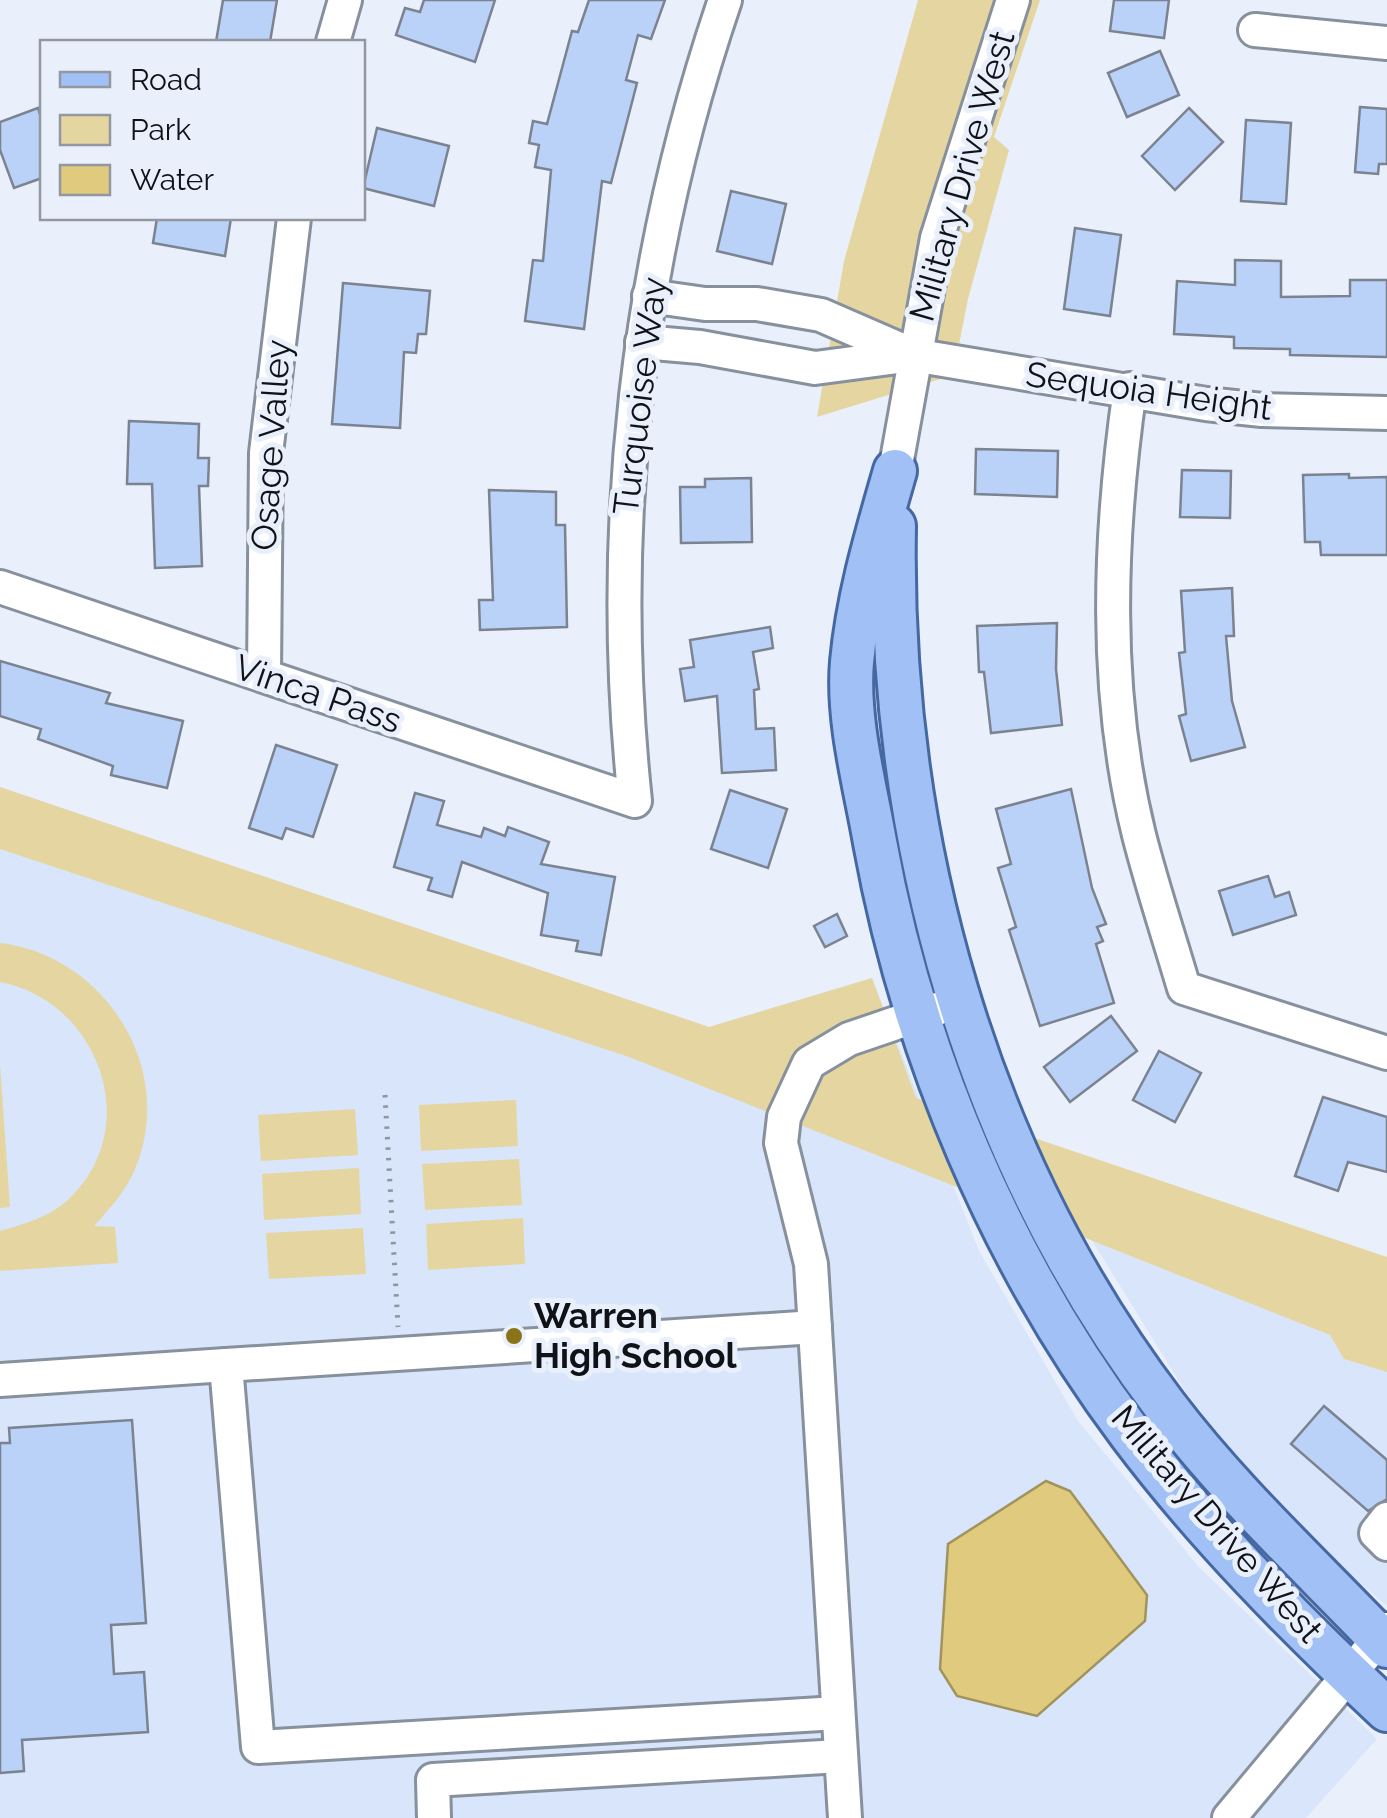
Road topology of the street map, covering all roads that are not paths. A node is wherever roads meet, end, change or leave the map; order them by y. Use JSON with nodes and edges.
{"nodes":[{"id":1,"x":345,"y":0,"type":"edge"},
{"id":2,"x":725,"y":0,"type":"edge"},
{"id":3,"x":1013,"y":0,"type":"edge"},
{"id":4,"x":1256,"y":30,"type":"dead end"},
{"id":5,"x":333,"y":40,"type":"edge"},
{"id":6,"x":1387,"y":43,"type":"edge"},
{"id":7,"x":294,"y":220,"type":"edge"},
{"id":8,"x":649,"y":296,"type":"junction"},
{"id":9,"x":757,"y":304,"type":"junction"},
{"id":10,"x":642,"y":342,"type":"junction"},
{"id":11,"x":912,"y":355,"type":"junction"},
{"id":12,"x":747,"y":359,"type":"junction"},
{"id":13,"x":1130,"y":389,"type":"junction"},
{"id":14,"x":1387,"y":413,"type":"edge"},
{"id":15,"x":895,"y":471,"type":"junction"},
{"id":16,"x":0,"y":587,"type":"edge"},
{"id":17,"x":264,"y":674,"type":"junction"},
{"id":18,"x":636,"y":800,"type":"joint"},
{"id":19,"x":959,"y":1002,"type":"junction"},
{"id":20,"x":918,"y":1015,"type":"junction"},
{"id":21,"x":1387,"y":1053,"type":"edge"},
{"id":22,"x":815,"y":1327,"type":"junction"},
{"id":23,"x":226,"y":1365,"type":"junction"},
{"id":24,"x":0,"y":1380,"type":"edge"},
{"id":25,"x":1384,"y":1637,"type":"edge"},
{"id":26,"x":1348,"y":1674,"type":"junction"},
{"id":27,"x":1387,"y":1710,"type":"edge"},
{"id":28,"x":838,"y":1713,"type":"junction"},
{"id":29,"x":840,"y":1756,"type":"junction"},
{"id":30,"x":434,"y":1818,"type":"edge"},
{"id":31,"x":846,"y":1818,"type":"edge"},
{"id":32,"x":1229,"y":1818,"type":"edge"}],
"edges":[{"from":1,"to":5,"type":"street"},
{"from":2,"to":8,"type":"street","name":"Turquoise Way"},
{"from":3,"to":11,"type":"street","name":"Military Drive West"},
{"from":4,"to":6,"type":"street"},
{"from":7,"to":17,"type":"street","name":"Osage Valley"},
{"from":8,"to":9,"type":"street","name":"Sequoia Height"},
{"from":8,"to":10,"type":"street","name":"Turquoise Way"},
{"from":9,"to":11,"type":"street","name":"Sequoia Height"},
{"from":9,"to":12,"type":"street"},
{"from":10,"to":12,"type":"street","name":"Sequoia Height"},
{"from":10,"to":18,"type":"street","name":"Turquoise Way"},
{"from":11,"to":12,"type":"street","name":"Sequoia Height"},
{"from":11,"to":13,"type":"street","name":"Sequoia Height"},
{"from":11,"to":15,"type":"street","name":"Military Drive West"},
{"from":13,"to":14,"type":"street","name":"Sequoia Height"},
{"from":13,"to":21,"type":"street"},
{"from":15,"to":19,"type":"main road","name":"Military Drive West"},
{"from":15,"to":20,"type":"main road","name":"Military Drive West"},
{"from":16,"to":17,"type":"street","name":"Vinca Pass"},
{"from":17,"to":18,"type":"street","name":"Vinca Pass"},
{"from":19,"to":20,"type":"street"},
{"from":19,"to":25,"type":"main road","name":"Military Drive West"},
{"from":20,"to":22,"type":"street"},
{"from":20,"to":26,"type":"main road","name":"Military Drive West"},
{"from":22,"to":23,"type":"street"},
{"from":22,"to":28,"type":"street"},
{"from":23,"to":24,"type":"street"},
{"from":23,"to":28,"type":"street"},
{"from":25,"to":26,"type":"street"},
{"from":26,"to":27,"type":"main road","name":"Military Drive West"},
{"from":26,"to":32,"type":"street"},
{"from":28,"to":29,"type":"street"},
{"from":29,"to":30,"type":"street"},
{"from":29,"to":31,"type":"street"}]}
